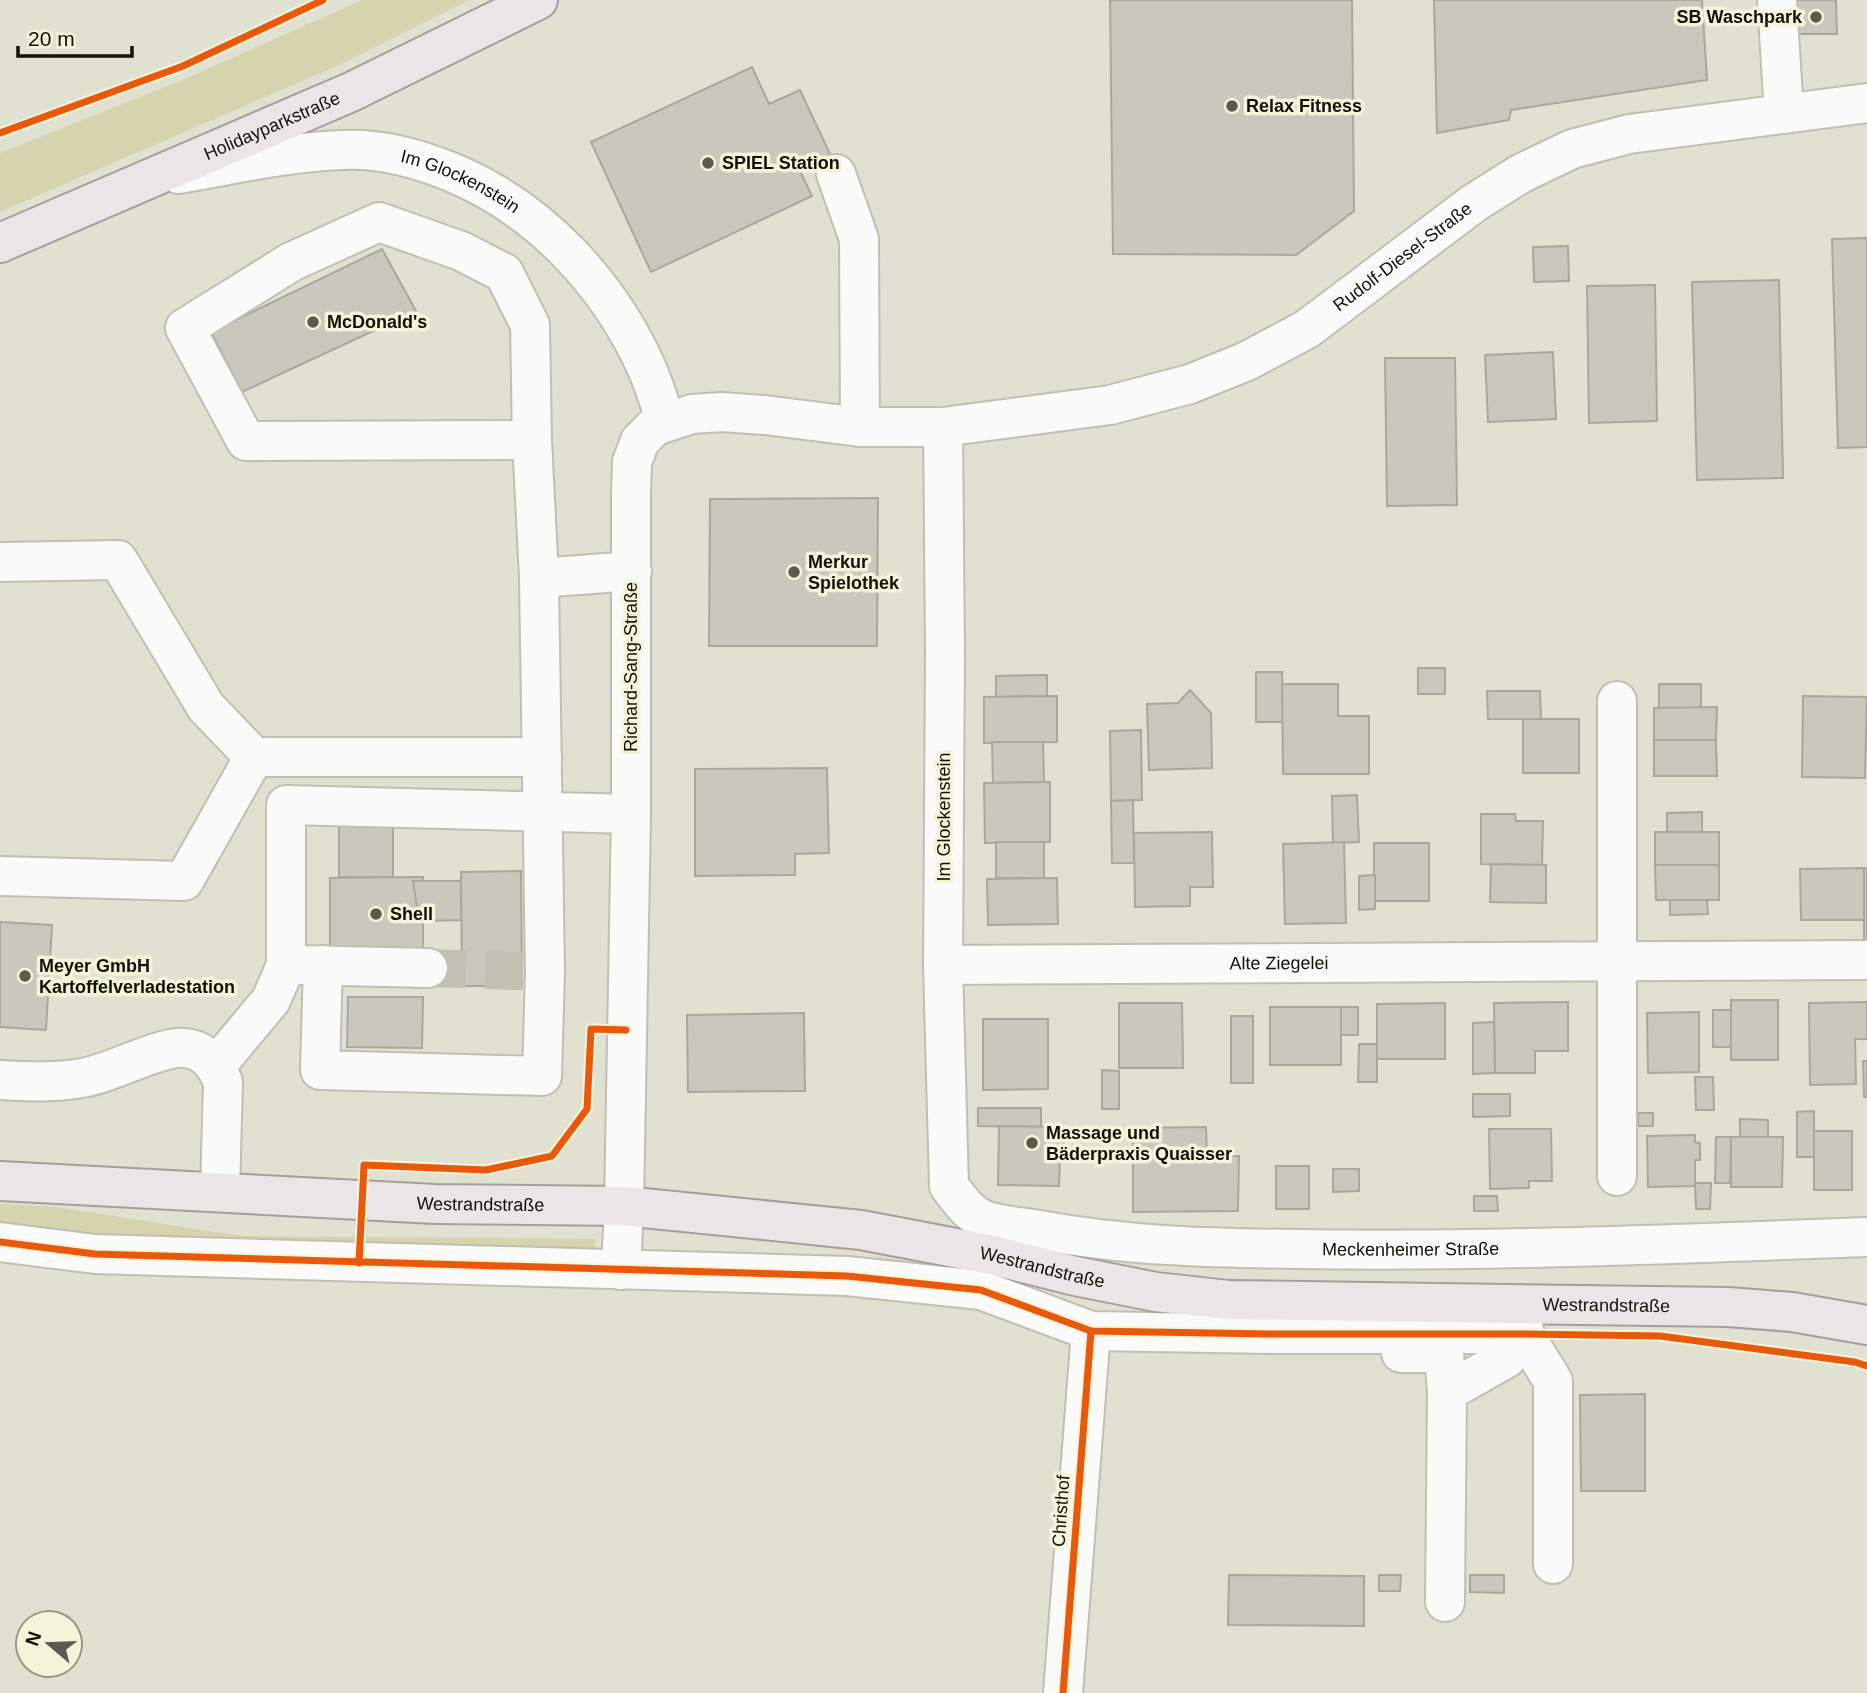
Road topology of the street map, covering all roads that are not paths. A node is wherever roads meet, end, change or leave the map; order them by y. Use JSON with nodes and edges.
{"nodes":[{"id":1,"x":538,"y":0,"type":"edge"},
{"id":2,"x":1777,"y":0,"type":"edge"},
{"id":3,"x":1867,"y":103,"type":"edge"},
{"id":4,"x":1784,"y":114,"type":"junction"},
{"id":5,"x":836,"y":174,"type":"dead end"},
{"id":6,"x":142,"y":180,"type":"junction"},
{"id":7,"x":0,"y":243,"type":"edge"},
{"id":8,"x":666,"y":421,"type":"junction"},
{"id":9,"x":860,"y":427,"type":"junction"},
{"id":10,"x":943,"y":427,"type":"junction"},
{"id":11,"x":532,"y":440,"type":"junction"},
{"id":12,"x":0,"y":562,"type":"edge"},
{"id":13,"x":632,"y":571,"type":"junction"},
{"id":14,"x":539,"y":578,"type":"junction"},
{"id":15,"x":1617,"y":701,"type":"dead end"},
{"id":16,"x":254,"y":757,"type":"junction"},
{"id":17,"x":542,"y":757,"type":"junction"},
{"id":18,"x":543,"y":811,"type":"junction"},
{"id":19,"x":631,"y":814,"type":"junction"},
{"id":20,"x":0,"y":876,"type":"edge"},
{"id":21,"x":1867,"y":960,"type":"edge"},
{"id":22,"x":1617,"y":962,"type":"junction"},
{"id":23,"x":305,"y":965,"type":"junction"},
{"id":24,"x":943,"y":965,"type":"junction"},
{"id":25,"x":428,"y":968,"type":"tunnel mouth"},
{"id":26,"x":216,"y":1066,"type":"junction"},
{"id":27,"x":0,"y":1080,"type":"edge"},
{"id":28,"x":1617,"y":1177,"type":"dead end"},
{"id":29,"x":0,"y":1181,"type":"edge"},
{"id":30,"x":220,"y":1192,"type":"junction"},
{"id":31,"x":962,"y":1204,"type":"joint"},
{"id":32,"x":624,"y":1206,"type":"junction"},
{"id":33,"x":1867,"y":1237,"type":"edge"},
{"id":34,"x":0,"y":1242,"type":"edge"},
{"id":35,"x":621,"y":1270,"type":"junction"},
{"id":36,"x":1523,"y":1319,"type":"junction"},
{"id":37,"x":1867,"y":1325,"type":"edge"},
{"id":38,"x":1091,"y":1331,"type":"junction"},
{"id":39,"x":1141,"y":1354,"type":"dead end"},
{"id":40,"x":1447,"y":1392,"type":"junction"},
{"id":41,"x":1553,"y":1564,"type":"dead end"},
{"id":42,"x":1445,"y":1602,"type":"dead end"},
{"id":43,"x":1063,"y":1693,"type":"edge"}],
"edges":[{"from":1,"to":6,"type":"main road","name":"Holidayparkstraße"},
{"from":2,"to":4,"type":"street"},
{"from":3,"to":4,"type":"street","name":"Rudolf-Diesel-Straße"},
{"from":4,"to":10,"type":"street","name":"Rudolf-Diesel-Straße"},
{"from":5,"to":9,"type":"street"},
{"from":6,"to":7,"type":"main road","name":"Holidayparkstraße"},
{"from":6,"to":8,"type":"street","name":"Im Glockenstein"},
{"from":8,"to":9,"type":"street","name":"Richard-Sang-Straße"},
{"from":8,"to":13,"type":"street","name":"Richard-Sang-Straße"},
{"from":9,"to":10,"type":"street","name":"Richard-Sang-Straße"},
{"from":10,"to":24,"type":"street","name":"Im Glockenstein"},
{"from":11,"to":11,"type":"street"},
{"from":11,"to":14,"type":"street"},
{"from":12,"to":16,"type":"street"},
{"from":13,"to":14,"type":"street"},
{"from":13,"to":19,"type":"street","name":"Richard-Sang-Straße"},
{"from":14,"to":17,"type":"street"},
{"from":15,"to":22,"type":"street"},
{"from":16,"to":17,"type":"street"},
{"from":16,"to":20,"type":"street"},
{"from":17,"to":18,"type":"street"},
{"from":18,"to":19,"type":"street"},
{"from":18,"to":23,"type":"street"},
{"from":18,"to":23,"type":"street"},
{"from":19,"to":32,"type":"street","name":"Richard-Sang-Straße"},
{"from":21,"to":22,"type":"street","name":"Alte Ziegelei"},
{"from":22,"to":24,"type":"street","name":"Alte Ziegelei"},
{"from":22,"to":28,"type":"street"},
{"from":23,"to":25,"type":"street"},
{"from":23,"to":26,"type":"street"},
{"from":24,"to":31,"type":"street","name":"Im Glockenstein"},
{"from":26,"to":27,"type":"street"},
{"from":26,"to":30,"type":"street"},
{"from":29,"to":30,"type":"main road","name":"Westrandstraße"},
{"from":30,"to":32,"type":"main road","name":"Westrandstraße"},
{"from":31,"to":33,"type":"street","name":"Meckenheimer Straße"},
{"from":32,"to":35,"type":"street","name":"Richard-Sang-Straße"},
{"from":32,"to":36,"type":"main road","name":"Westrandstraße"},
{"from":34,"to":35,"type":"street"},
{"from":35,"to":38,"type":"street"},
{"from":36,"to":37,"type":"main road","name":"Westrandstraße"},
{"from":36,"to":38,"type":"street"},
{"from":36,"to":40,"type":"street"},
{"from":36,"to":41,"type":"street"},
{"from":38,"to":43,"type":"street","name":"Christhof"},
{"from":39,"to":40,"type":"street"},
{"from":40,"to":42,"type":"street"}]}
